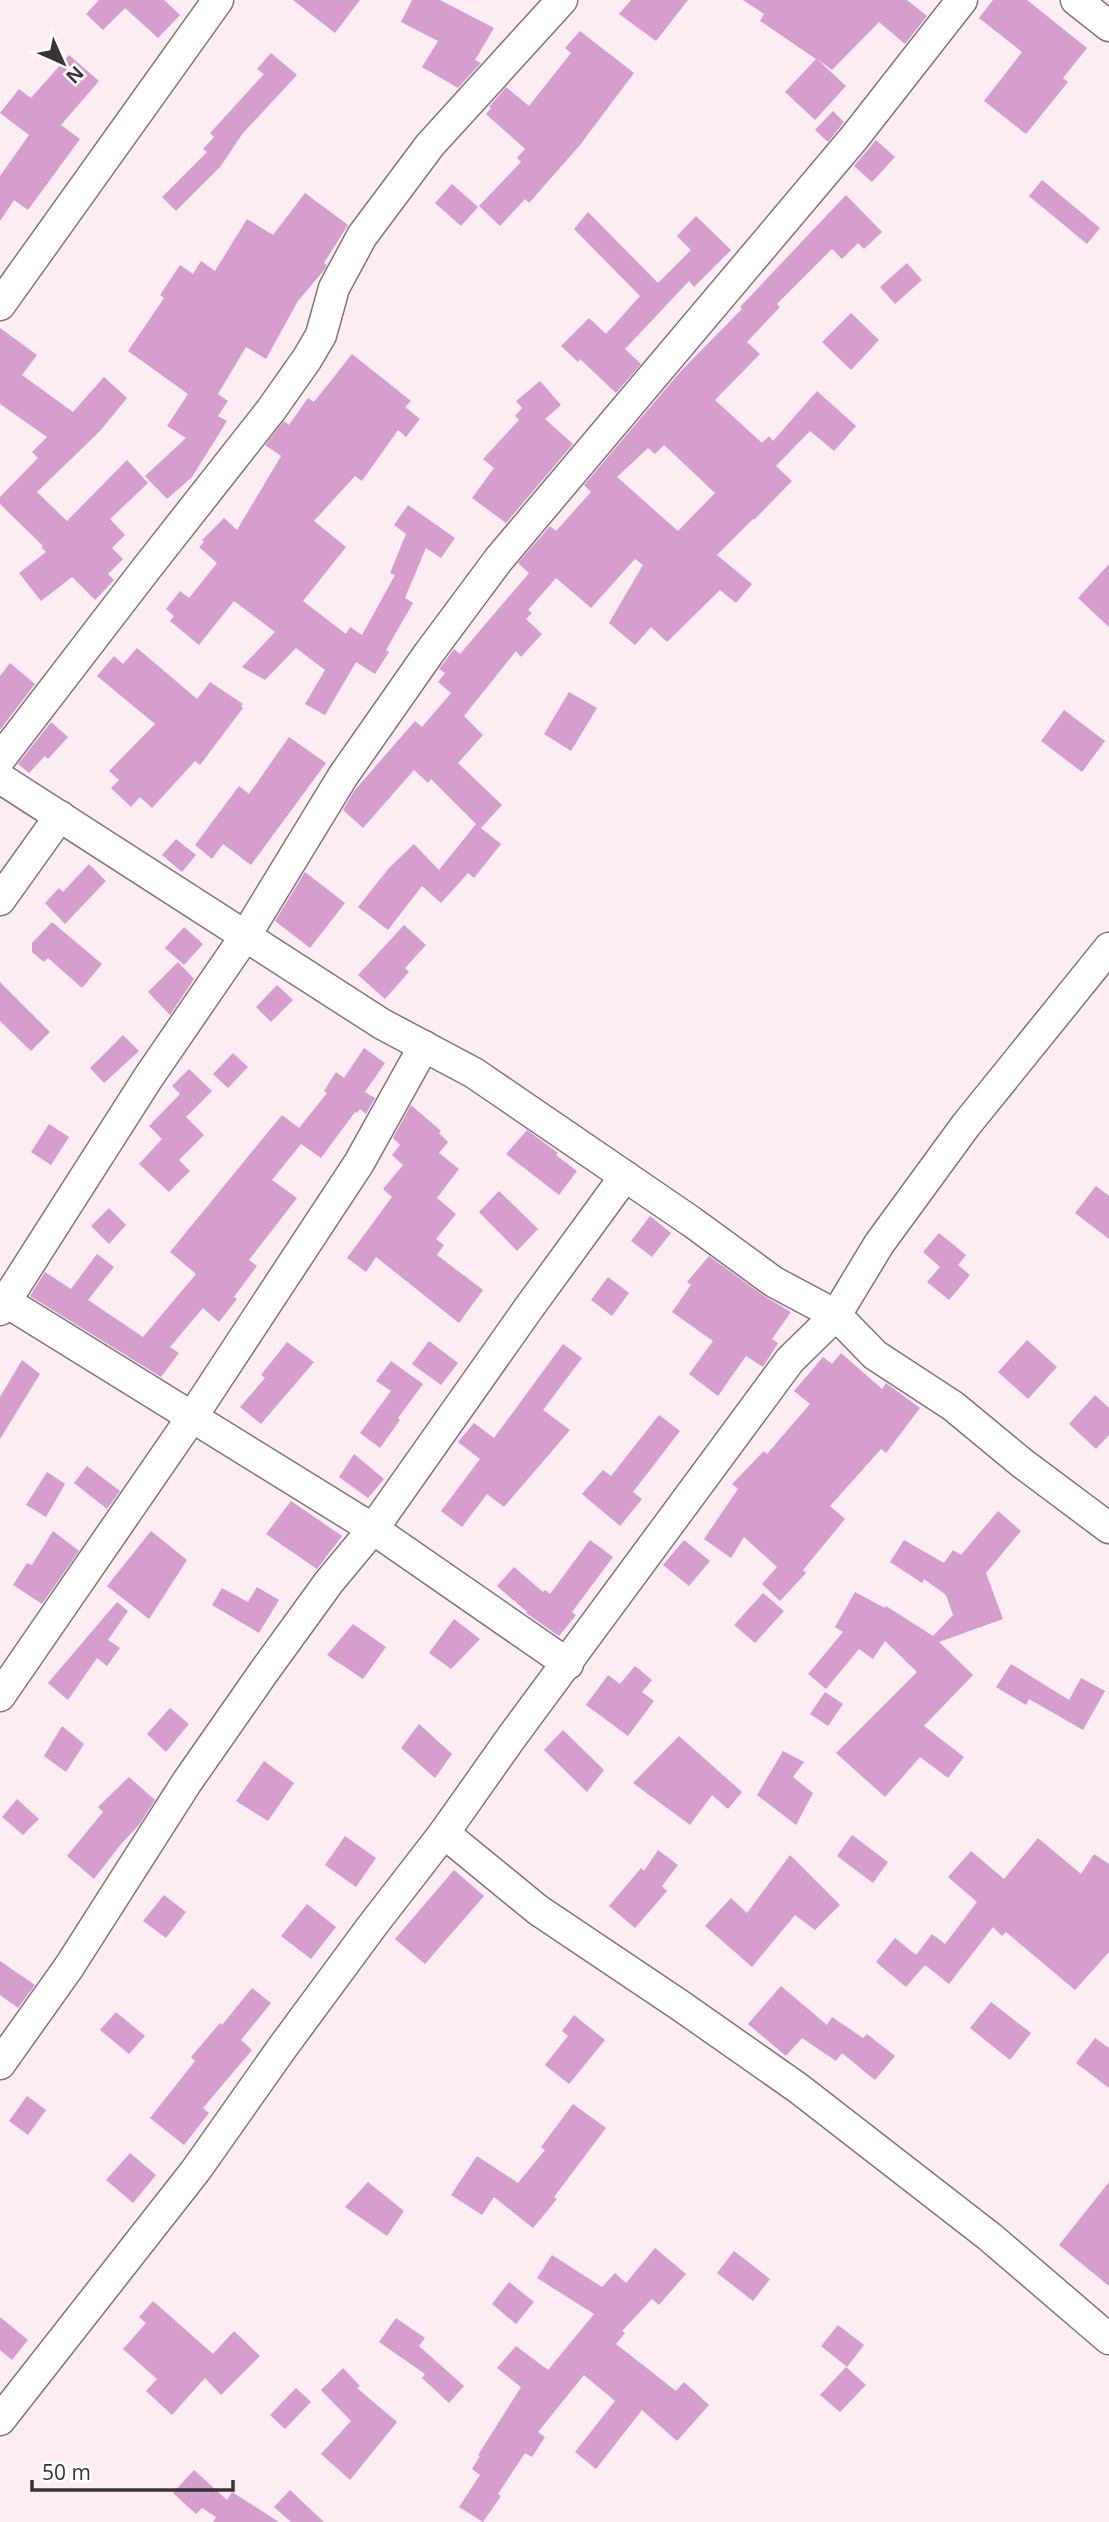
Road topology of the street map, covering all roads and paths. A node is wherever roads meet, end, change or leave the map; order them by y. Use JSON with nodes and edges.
{"nodes":[{"id":1,"x":218,"y":0,"type":"edge"},
{"id":2,"x":562,"y":0,"type":"edge"},
{"id":3,"x":962,"y":0,"type":"edge"},
{"id":4,"x":1076,"y":0,"type":"edge"},
{"id":5,"x":1109,"y":26,"type":"edge"},
{"id":6,"x":0,"y":305,"type":"edge"},
{"id":7,"x":0,"y":759,"type":"edge"},
{"id":8,"x":0,"y":778,"type":"edge"},
{"id":9,"x":60,"y":816,"type":"junction"},
{"id":10,"x":0,"y":900,"type":"edge"},
{"id":11,"x":246,"y":935,"type":"junction"},
{"id":12,"x":1109,"y":948,"type":"edge"},
{"id":13,"x":424,"y":1046,"type":"junction"},
{"id":14,"x":625,"y":1176,"type":"junction"},
{"id":15,"x":2,"y":1303,"type":"edge"},
{"id":16,"x":836,"y":1315,"type":"junction"},
{"id":17,"x":192,"y":1417,"type":"junction"},
{"id":18,"x":1109,"y":1528,"type":"edge"},
{"id":19,"x":373,"y":1529,"type":"junction"},
{"id":20,"x":568,"y":1664,"type":"junction"},
{"id":21,"x":0,"y":1696,"type":"edge"},
{"id":22,"x":444,"y":1833,"type":"junction"},
{"id":23,"x":0,"y":2064,"type":"edge"},
{"id":24,"x":1109,"y":2339,"type":"edge"},
{"id":25,"x":0,"y":2420,"type":"edge"}],
"edges":[{"from":1,"to":6,"type":"street"},
{"from":2,"to":7,"type":"street"},
{"from":3,"to":11,"type":"street"},
{"from":4,"to":5,"type":"street"},
{"from":8,"to":9,"type":"street"},
{"from":9,"to":10,"type":"street"},
{"from":9,"to":11,"type":"street"},
{"from":11,"to":13,"type":"street"},
{"from":11,"to":15,"type":"street"},
{"from":12,"to":16,"type":"street"},
{"from":13,"to":14,"type":"street"},
{"from":13,"to":17,"type":"street"},
{"from":14,"to":16,"type":"street"},
{"from":14,"to":19,"type":"street"},
{"from":15,"to":17,"type":"street"},
{"from":16,"to":18,"type":"street"},
{"from":16,"to":20,"type":"street"},
{"from":17,"to":19,"type":"street"},
{"from":17,"to":21,"type":"street"},
{"from":19,"to":20,"type":"street"},
{"from":19,"to":23,"type":"street"},
{"from":20,"to":22,"type":"street"},
{"from":22,"to":24,"type":"street"},
{"from":22,"to":25,"type":"street"}]}
